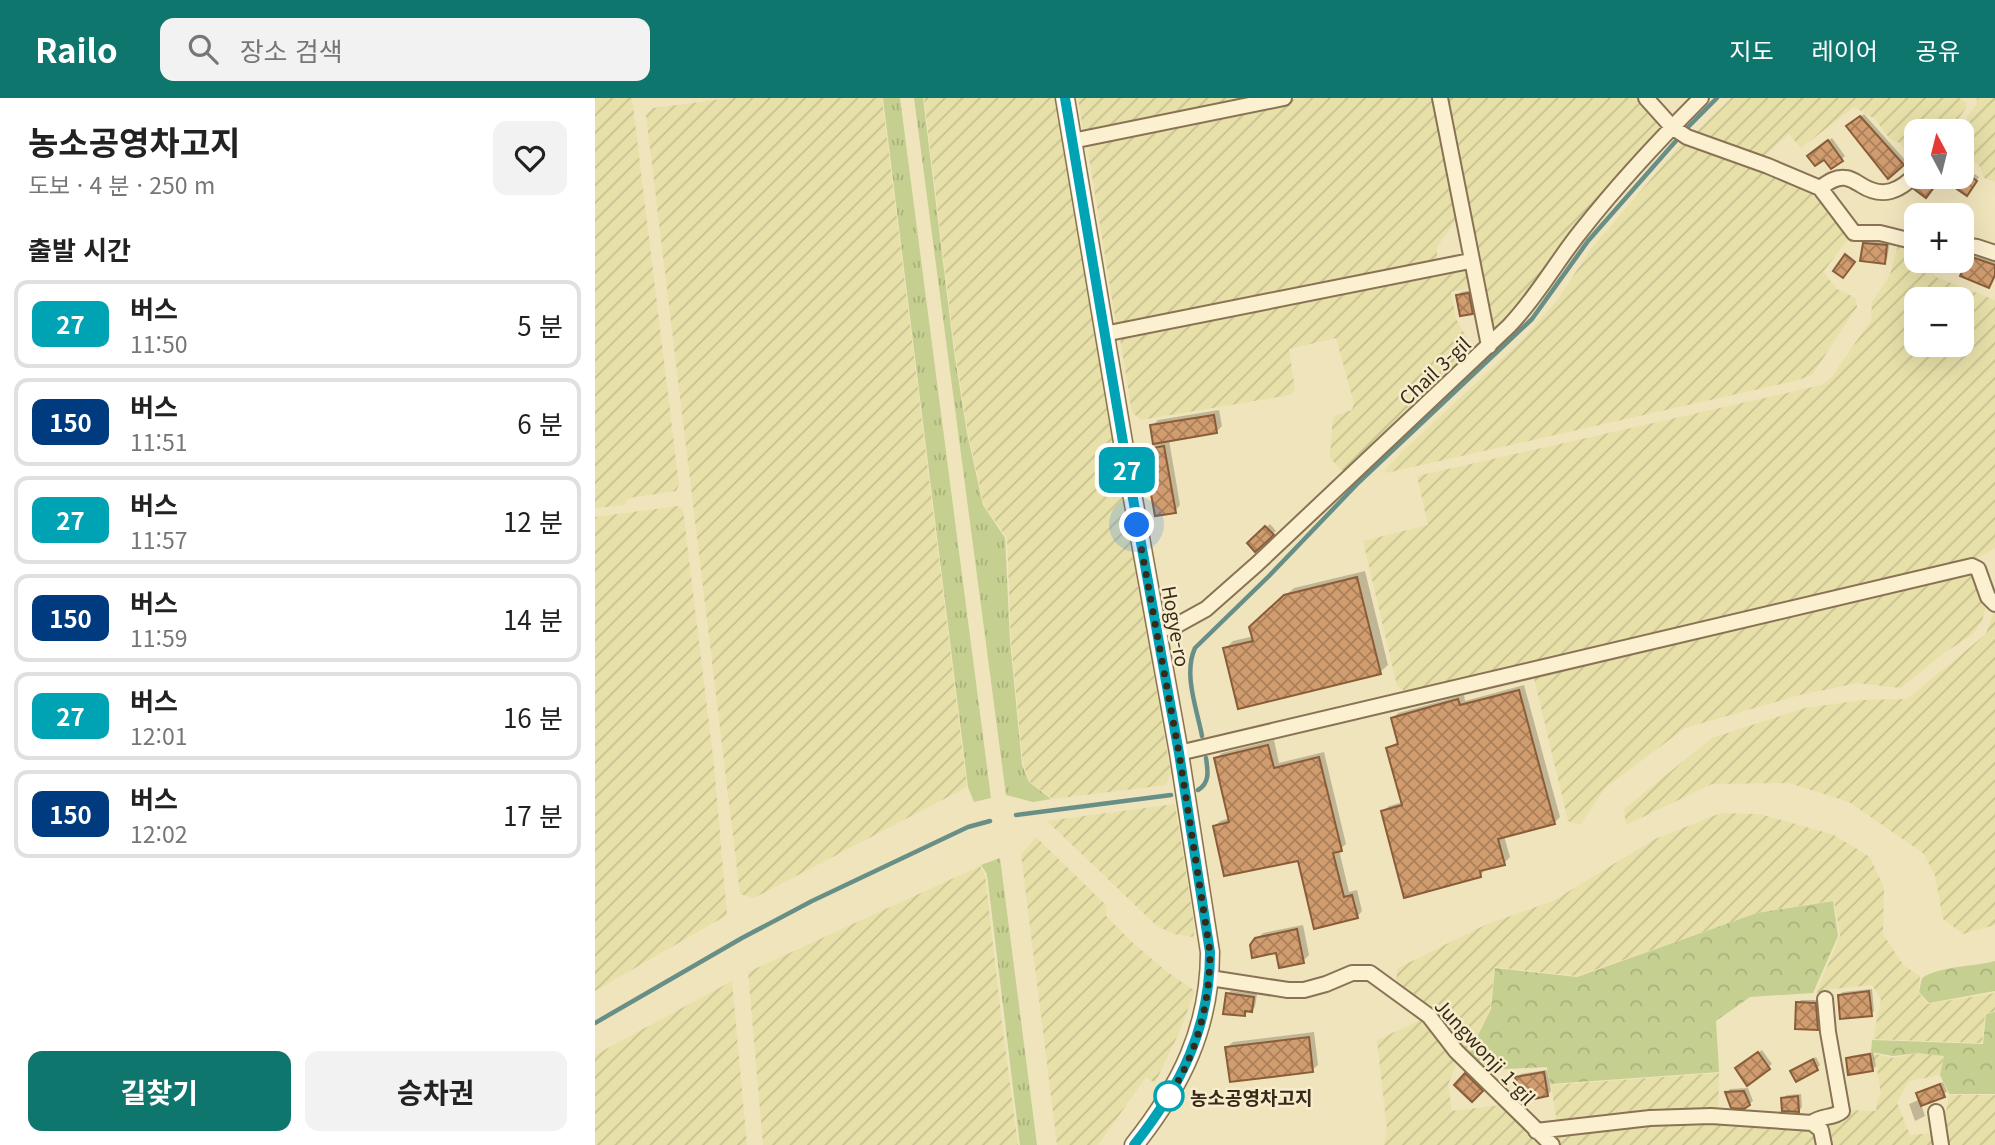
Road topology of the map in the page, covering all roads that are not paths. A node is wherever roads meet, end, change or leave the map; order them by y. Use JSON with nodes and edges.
{"nodes":[{"id":1,"x":1065,"y":98,"type":"edge"},
{"id":2,"x":1284,"y":98,"type":"edge"},
{"id":3,"x":1440,"y":98,"type":"edge"},
{"id":4,"x":1646,"y":98,"type":"edge"},
{"id":5,"x":1701,"y":98,"type":"edge"},
{"id":6,"x":1672,"y":127,"type":"junction"},
{"id":7,"x":1072,"y":141,"type":"junction"},
{"id":8,"x":1904,"y":186,"type":"edge"},
{"id":9,"x":1819,"y":188,"type":"junction"},
{"id":10,"x":1904,"y":239,"type":"edge"},
{"id":11,"x":1974,"y":247,"type":"edge"},
{"id":12,"x":1995,"y":253,"type":"edge"},
{"id":13,"x":1471,"y":261,"type":"junction"},
{"id":14,"x":1104,"y":334,"type":"junction"},
{"id":15,"x":1489,"y":346,"type":"junction"},
{"id":16,"x":1995,"y":604,"type":"edge"},
{"id":17,"x":1157,"y":631,"type":"junction"},
{"id":18,"x":1179,"y":753,"type":"junction"},
{"id":19,"x":1210,"y":978,"type":"junction"},
{"id":20,"x":1825,"y":999,"type":"dead end"},
{"id":21,"x":1936,"y":1112,"type":"dead end"},
{"id":22,"x":1812,"y":1123,"type":"junction"},
{"id":23,"x":1536,"y":1131,"type":"junction"},
{"id":24,"x":1134,"y":1145,"type":"edge"},
{"id":25,"x":1552,"y":1145,"type":"edge"},
{"id":26,"x":1825,"y":1145,"type":"edge"},
{"id":27,"x":1941,"y":1145,"type":"edge"}],
"edges":[{"from":1,"to":7,"type":"street","name":"Hogye-ro"},
{"from":2,"to":7,"type":"street"},
{"from":3,"to":13,"type":"street"},
{"from":4,"to":6,"type":"street"},
{"from":5,"to":6,"type":"street","name":"Chail 3-gil"},
{"from":6,"to":9,"type":"street"},
{"from":6,"to":15,"type":"street","name":"Chail 3-gil"},
{"from":7,"to":14,"type":"street","name":"Hogye-ro"},
{"from":8,"to":9,"type":"street"},
{"from":9,"to":10,"type":"street"},
{"from":11,"to":12,"type":"street"},
{"from":13,"to":14,"type":"street"},
{"from":13,"to":15,"type":"street"},
{"from":14,"to":17,"type":"street","name":"Hogye-ro"},
{"from":15,"to":17,"type":"street","name":"Chail 3-gil"},
{"from":16,"to":18,"type":"street"},
{"from":17,"to":18,"type":"street","name":"Hogye-ro"},
{"from":18,"to":19,"type":"street","name":"Hogye-ro"},
{"from":19,"to":23,"type":"street","name":"Jungwonji 1-gil"},
{"from":19,"to":24,"type":"street","name":"Hogye-ro"},
{"from":20,"to":22,"type":"street"},
{"from":21,"to":27,"type":"street"},
{"from":22,"to":23,"type":"street","name":"Jungwonji 1-gil"},
{"from":22,"to":26,"type":"street"},
{"from":23,"to":25,"type":"street","name":"Jungwonji 1-gil"}]}
